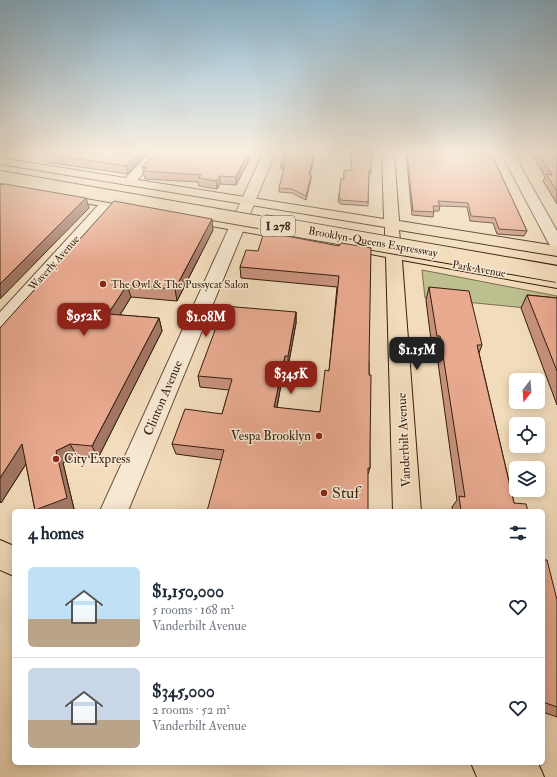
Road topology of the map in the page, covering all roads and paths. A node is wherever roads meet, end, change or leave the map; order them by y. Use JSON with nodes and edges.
{"nodes":[{"id":1,"x":34,"y":189,"type":"edge"},
{"id":2,"x":70,"y":189,"type":"edge"},
{"id":3,"x":126,"y":189,"type":"edge"},
{"id":4,"x":173,"y":189,"type":"edge"},
{"id":5,"x":254,"y":189,"type":"edge"},
{"id":6,"x":390,"y":189,"type":"edge"},
{"id":7,"x":527,"y":189,"type":"edge"},
{"id":8,"x":249,"y":202,"type":"junction"},
{"id":9,"x":108,"y":203,"type":"junction"},
{"id":10,"x":392,"y":224,"type":"junction"},
{"id":11,"x":238,"y":226,"type":"junction"},
{"id":12,"x":557,"y":244,"type":"edge"},
{"id":13,"x":557,"y":251,"type":"edge"},
{"id":14,"x":394,"y":254,"type":"junction"},
{"id":15,"x":557,"y":262,"type":"edge"},
{"id":16,"x":557,"y":274,"type":"edge"},
{"id":17,"x":557,"y":283,"type":"edge"},
{"id":18,"x":0,"y":323,"type":"edge"},
{"id":19,"x":115,"y":509,"type":"edge"},
{"id":20,"x":407,"y":509,"type":"edge"},
{"id":21,"x":0,"y":555,"type":"edge"},
{"id":22,"x":12,"y":560,"type":"edge"},
{"id":23,"x":496,"y":765,"type":"edge"},
{"id":24,"x":524,"y":777,"type":"edge"}],
"edges":[{"from":1,"to":9,"type":"main road","name":"Park Avenue"},
{"from":2,"to":16,"type":"main road","name":"Brooklyn-Queens Expressway","number":"I 278","bridge":true},
{"from":3,"to":15,"type":"main road","name":"Brooklyn-Queens Expressway","number":"I 278"},
{"from":4,"to":8,"type":"main road"},
{"from":5,"to":8,"type":"street","name":"Clinton Avenue"},
{"from":6,"to":10,"type":"main road","name":"Vanderbilt Avenue"},
{"from":7,"to":12,"type":"street"},
{"from":8,"to":10,"type":"main road"},
{"from":8,"to":11,"type":"street","name":"Clinton Avenue"},
{"from":9,"to":11,"type":"main road","name":"Park Avenue"},
{"from":9,"to":18,"type":"street","name":"Waverly Avenue"},
{"from":10,"to":13,"type":"main road"},
{"from":10,"to":14,"type":"main road","name":"Vanderbilt Avenue"},
{"from":11,"to":14,"type":"main road","name":"Park Avenue"},
{"from":11,"to":19,"type":"street","name":"Clinton Avenue"},
{"from":14,"to":17,"type":"main road","name":"Park Avenue"},
{"from":14,"to":20,"type":"main road","name":"Vanderbilt Avenue"},
{"from":21,"to":22,"type":"main road"},
{"from":23,"to":24,"type":"main road"}]}
